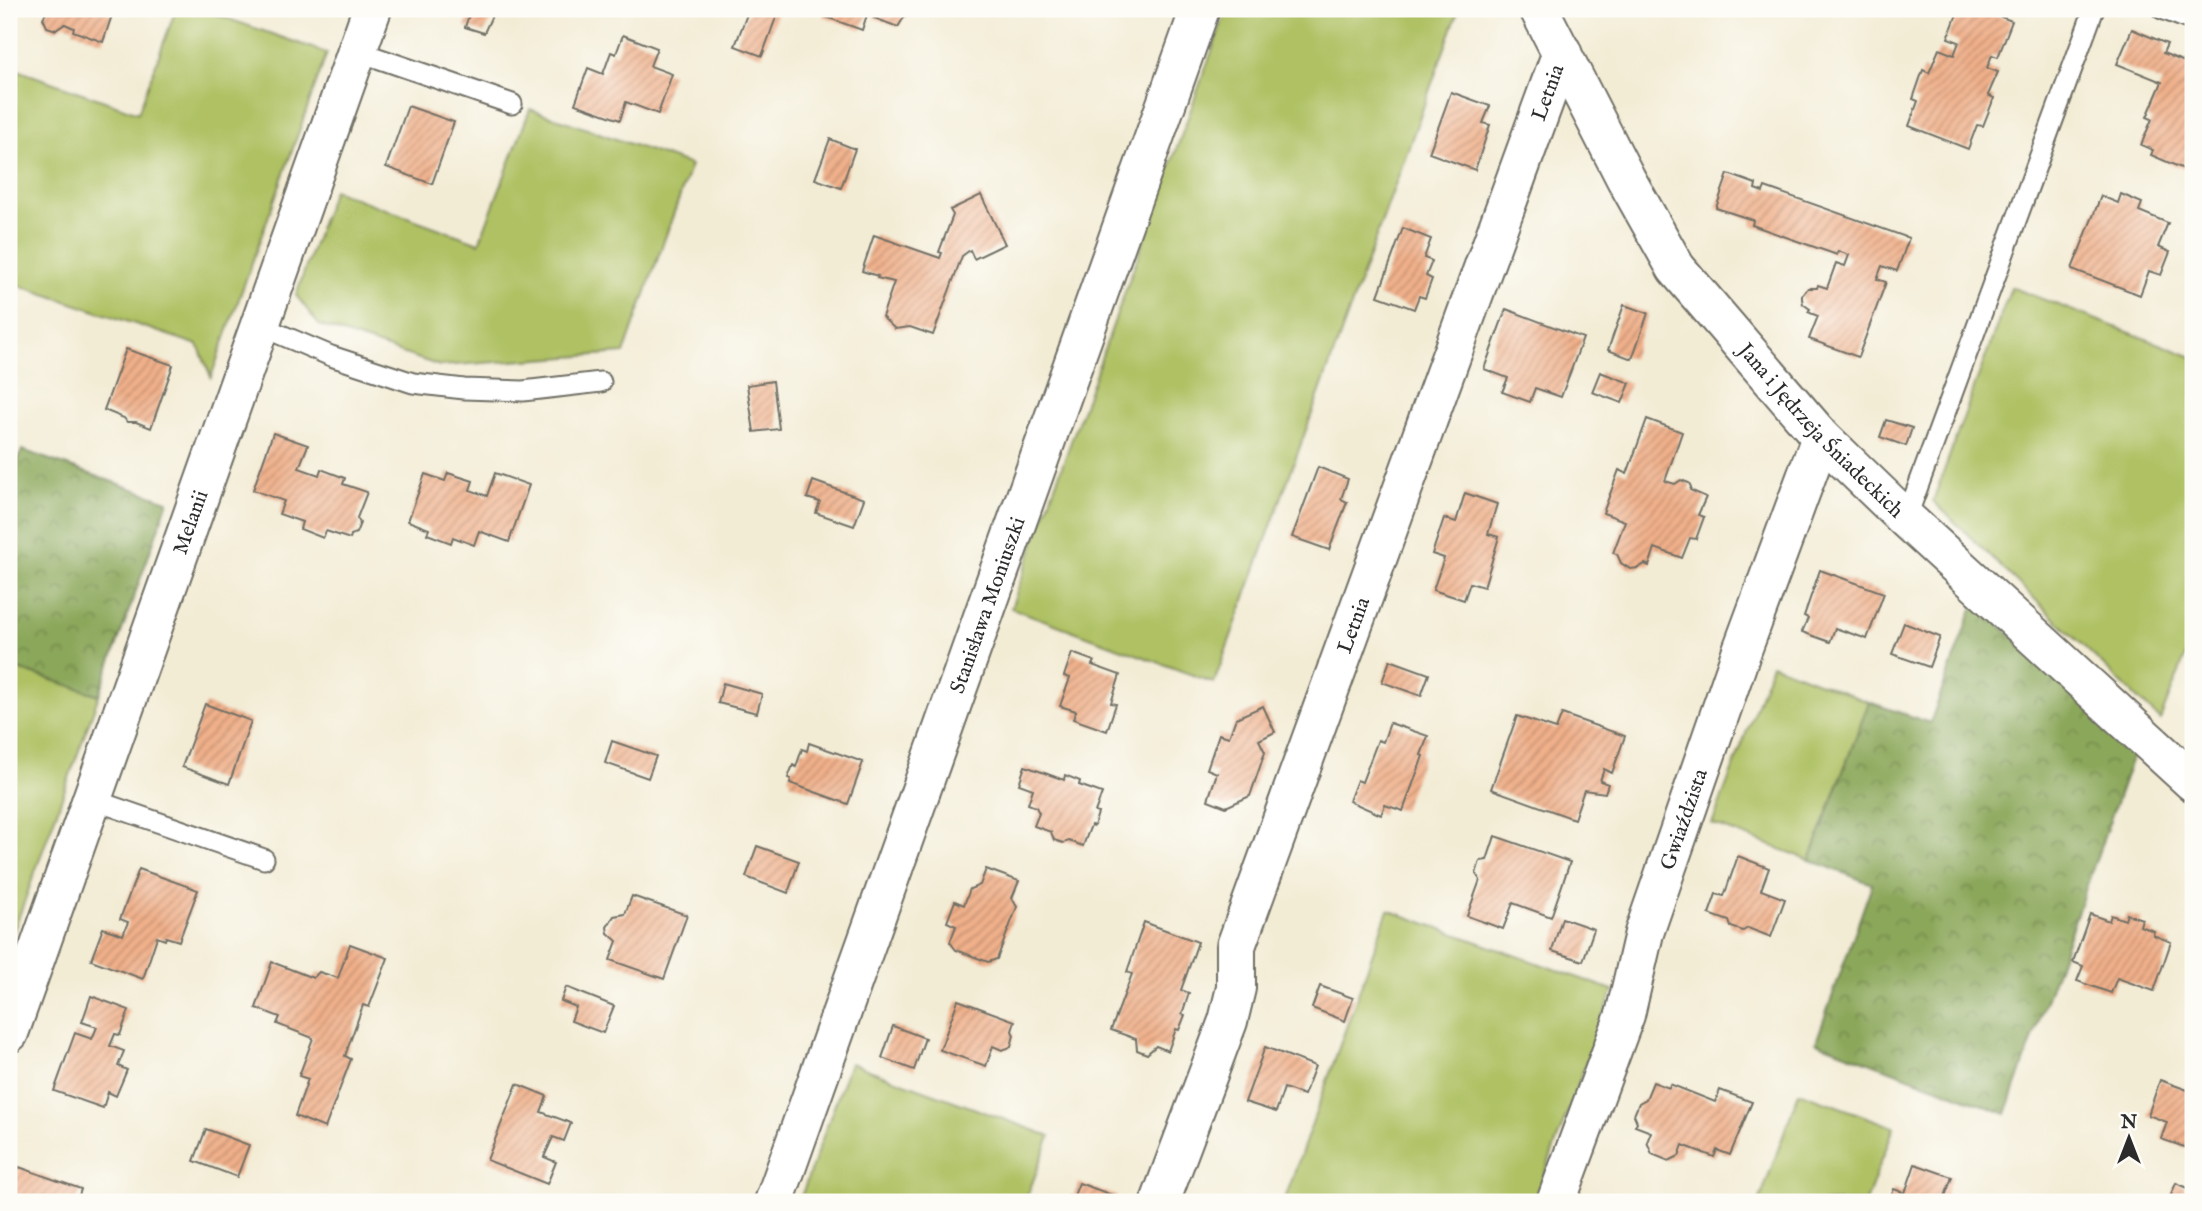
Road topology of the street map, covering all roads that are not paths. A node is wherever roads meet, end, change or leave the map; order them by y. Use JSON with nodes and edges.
{"nodes":[{"id":1,"x":372,"y":9,"type":"edge"},
{"id":2,"x":1200,"y":9,"type":"edge"},
{"id":3,"x":1539,"y":9,"type":"edge"},
{"id":4,"x":2094,"y":9,"type":"edge"},
{"id":5,"x":2162,"y":9,"type":"edge"},
{"id":6,"x":2193,"y":21,"type":"edge"},
{"id":7,"x":358,"y":51,"type":"junction"},
{"id":8,"x":1562,"y":52,"type":"junction"},
{"id":9,"x":512,"y":104,"type":"dead end"},
{"id":10,"x":258,"y":326,"type":"junction"},
{"id":11,"x":601,"y":382,"type":"dead end"},
{"id":12,"x":1821,"y":437,"type":"junction"},
{"id":13,"x":1906,"y":519,"type":"junction"},
{"id":14,"x":2193,"y":782,"type":"edge"},
{"id":15,"x":91,"y":799,"type":"junction"},
{"id":16,"x":264,"y":859,"type":"dead end"},
{"id":17,"x":9,"y":1033,"type":"edge"},
{"id":18,"x":774,"y":1202,"type":"edge"},
{"id":19,"x":1160,"y":1202,"type":"edge"},
{"id":20,"x":1556,"y":1202,"type":"edge"}],
"edges":[{"from":1,"to":7,"type":"street","name":"Melanii"},
{"from":2,"to":18,"type":"street","name":"Stanisława Moniuszki"},
{"from":3,"to":8,"type":"street","name":"Jana i Jędrzeja Śniadeckich"},
{"from":4,"to":13,"type":"lane"},
{"from":5,"to":6,"type":"lane"},
{"from":7,"to":9,"type":"lane"},
{"from":7,"to":10,"type":"street","name":"Melanii"},
{"from":8,"to":12,"type":"street","name":"Jana i Jędrzeja Śniadeckich"},
{"from":8,"to":19,"type":"street","name":"Letnia"},
{"from":10,"to":11,"type":"lane"},
{"from":10,"to":15,"type":"street","name":"Melanii"},
{"from":12,"to":13,"type":"street","name":"Jana i Jędrzeja Śniadeckich"},
{"from":12,"to":20,"type":"street","name":"Gwiaździsta"},
{"from":13,"to":14,"type":"street","name":"Jana i Jędrzeja Śniadeckich"},
{"from":15,"to":16,"type":"lane"},
{"from":15,"to":17,"type":"street","name":"Melanii"}]}
